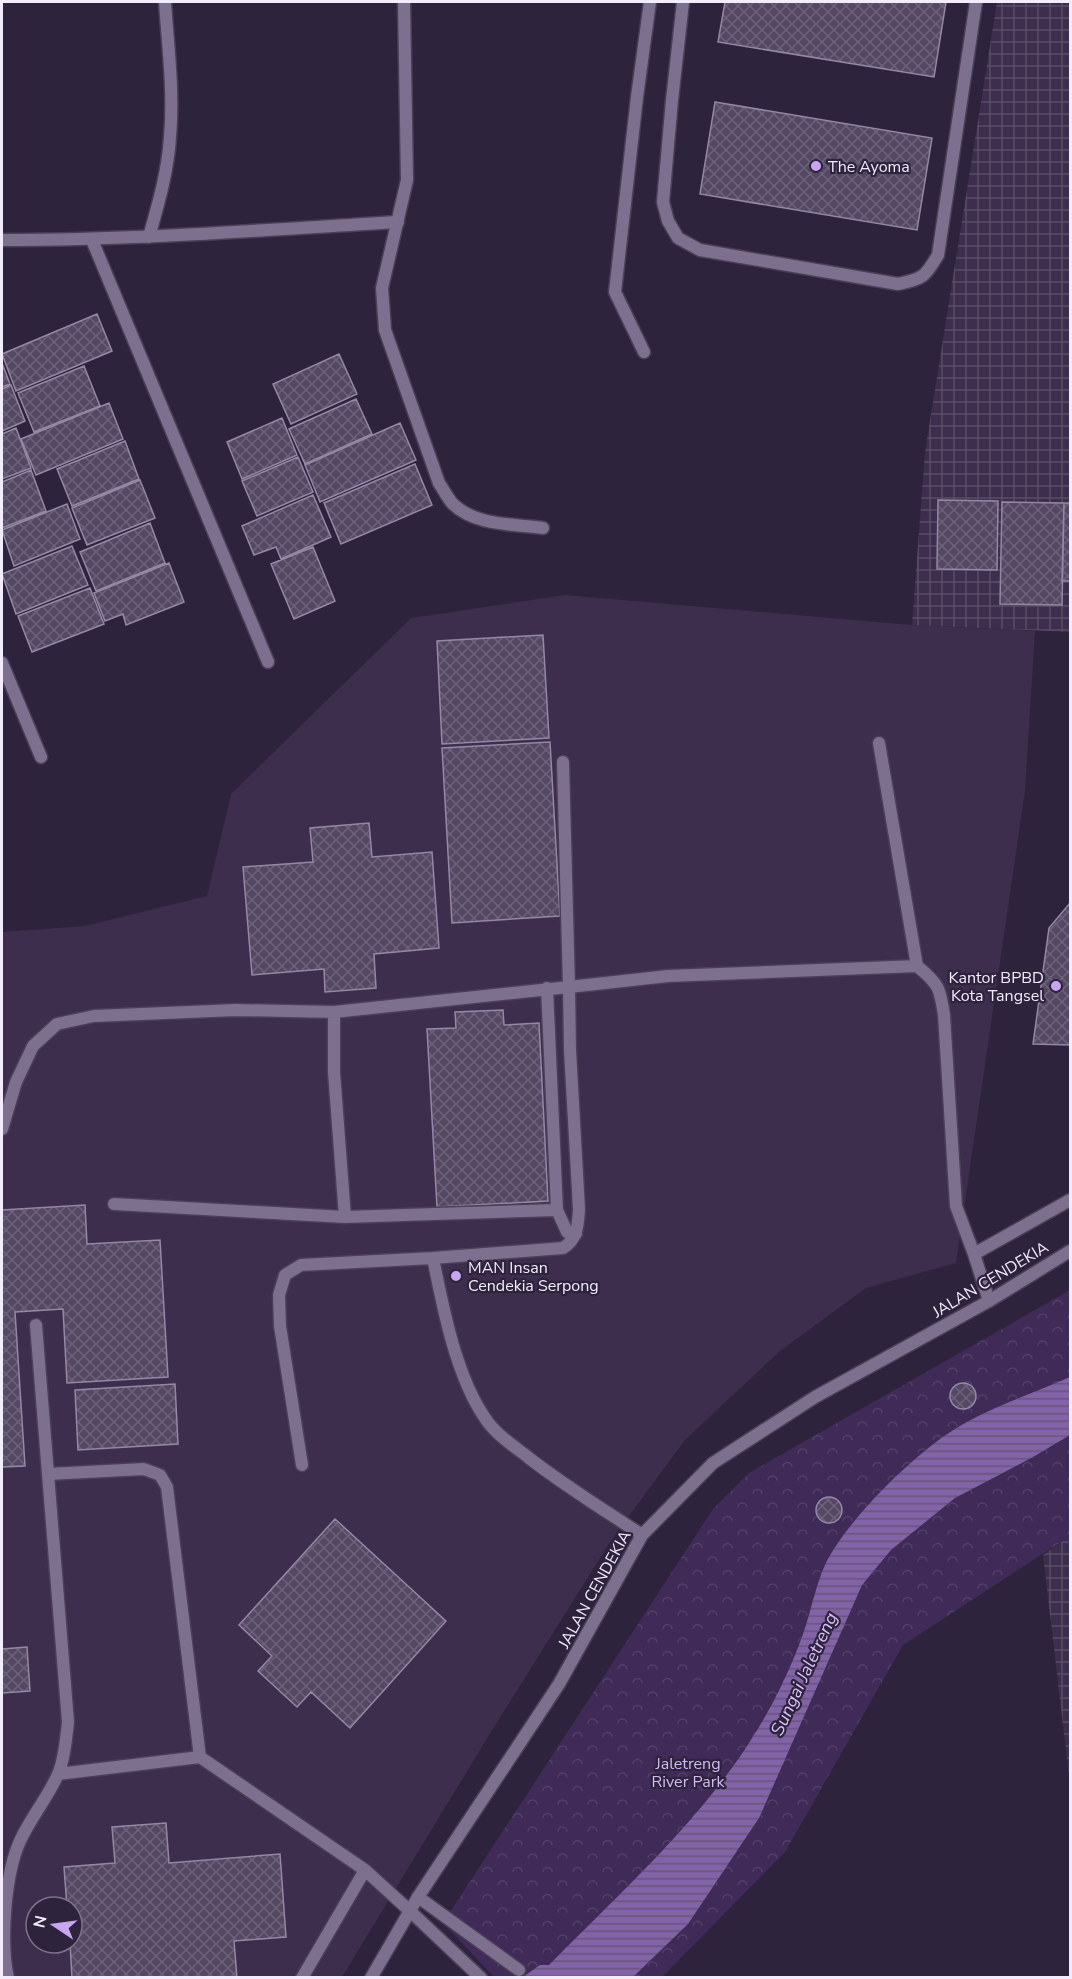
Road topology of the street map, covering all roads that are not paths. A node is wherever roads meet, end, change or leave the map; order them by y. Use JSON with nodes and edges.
{"nodes":[{"id":1,"x":165,"y":2,"type":"edge"},
{"id":2,"x":404,"y":2,"type":"edge"},
{"id":3,"x":650,"y":2,"type":"edge"},
{"id":4,"x":683,"y":2,"type":"edge"},
{"id":5,"x":976,"y":2,"type":"edge"},
{"id":6,"x":398,"y":222,"type":"junction"},
{"id":7,"x":149,"y":237,"type":"junction"},
{"id":8,"x":2,"y":240,"type":"edge"},
{"id":9,"x":92,"y":240,"type":"junction"},
{"id":10,"x":644,"y":352,"type":"dead end"},
{"id":11,"x":543,"y":528,"type":"dead end"},
{"id":12,"x":268,"y":662,"type":"dead end"},
{"id":13,"x":2,"y":663,"type":"edge"},
{"id":14,"x":879,"y":743,"type":"dead end"},
{"id":15,"x":41,"y":757,"type":"dead end"},
{"id":16,"x":563,"y":762,"type":"dead end"},
{"id":17,"x":917,"y":966,"type":"junction"},
{"id":18,"x":569,"y":987,"type":"junction"},
{"id":19,"x":547,"y":988,"type":"junction"},
{"id":20,"x":334,"y":1012,"type":"junction"},
{"id":21,"x":2,"y":1129,"type":"edge"},
{"id":22,"x":1071,"y":1200,"type":"edge"},
{"id":23,"x":114,"y":1204,"type":"dead end"},
{"id":24,"x":557,"y":1210,"type":"junction"},
{"id":25,"x":345,"y":1217,"type":"junction"},
{"id":26,"x":576,"y":1234,"type":"junction"},
{"id":27,"x":1071,"y":1251,"type":"edge"},
{"id":28,"x":974,"y":1254,"type":"junction"},
{"id":29,"x":433,"y":1258,"type":"junction"},
{"id":30,"x":989,"y":1301,"type":"junction"},
{"id":31,"x":36,"y":1325,"type":"dead end"},
{"id":32,"x":302,"y":1465,"type":"dead end"},
{"id":33,"x":48,"y":1474,"type":"junction"},
{"id":34,"x":642,"y":1535,"type":"junction"},
{"id":35,"x":200,"y":1757,"type":"junction"},
{"id":36,"x":58,"y":1774,"type":"junction"},
{"id":37,"x":365,"y":1870,"type":"junction"},
{"id":38,"x":418,"y":1897,"type":"junction"},
{"id":39,"x":410,"y":1911,"type":"junction"},
{"id":40,"x":519,"y":1970,"type":"dead end"},
{"id":41,"x":8,"y":1977,"type":"edge"},
{"id":42,"x":302,"y":1977,"type":"edge"},
{"id":43,"x":371,"y":1977,"type":"edge"},
{"id":44,"x":481,"y":1977,"type":"edge"}],
"edges":[{"from":1,"to":7,"type":"street"},
{"from":2,"to":6,"type":"street"},
{"from":3,"to":10,"type":"street"},
{"from":4,"to":5,"type":"street"},
{"from":6,"to":7,"type":"street"},
{"from":6,"to":11,"type":"street"},
{"from":7,"to":9,"type":"street"},
{"from":8,"to":9,"type":"street"},
{"from":9,"to":12,"type":"street"},
{"from":13,"to":15,"type":"street"},
{"from":14,"to":17,"type":"street"},
{"from":16,"to":18,"type":"street"},
{"from":17,"to":18,"type":"street"},
{"from":17,"to":28,"type":"street"},
{"from":18,"to":19,"type":"street"},
{"from":18,"to":26,"type":"street"},
{"from":19,"to":20,"type":"street"},
{"from":19,"to":24,"type":"street"},
{"from":20,"to":21,"type":"street"},
{"from":20,"to":25,"type":"street"},
{"from":22,"to":28,"type":"street"},
{"from":23,"to":25,"type":"street"},
{"from":24,"to":25,"type":"street"},
{"from":24,"to":26,"type":"street"},
{"from":26,"to":29,"type":"street"},
{"from":27,"to":30,"type":"street","name":"JALAN CENDEKIA"},
{"from":28,"to":30,"type":"street"},
{"from":29,"to":32,"type":"street"},
{"from":29,"to":34,"type":"street"},
{"from":30,"to":34,"type":"street","name":"JALAN CENDEKIA"},
{"from":31,"to":33,"type":"street"},
{"from":33,"to":35,"type":"street"},
{"from":33,"to":36,"type":"street"},
{"from":34,"to":38,"type":"street","name":"JALAN CENDEKIA"},
{"from":35,"to":36,"type":"street"},
{"from":35,"to":37,"type":"street"},
{"from":36,"to":41,"type":"street"},
{"from":37,"to":39,"type":"street"},
{"from":37,"to":42,"type":"street"},
{"from":38,"to":39,"type":"street","name":"JALAN CENDEKIA"},
{"from":38,"to":40,"type":"street"},
{"from":39,"to":43,"type":"street","name":"JALAN CENDEKIA"},
{"from":39,"to":44,"type":"street"}]}
